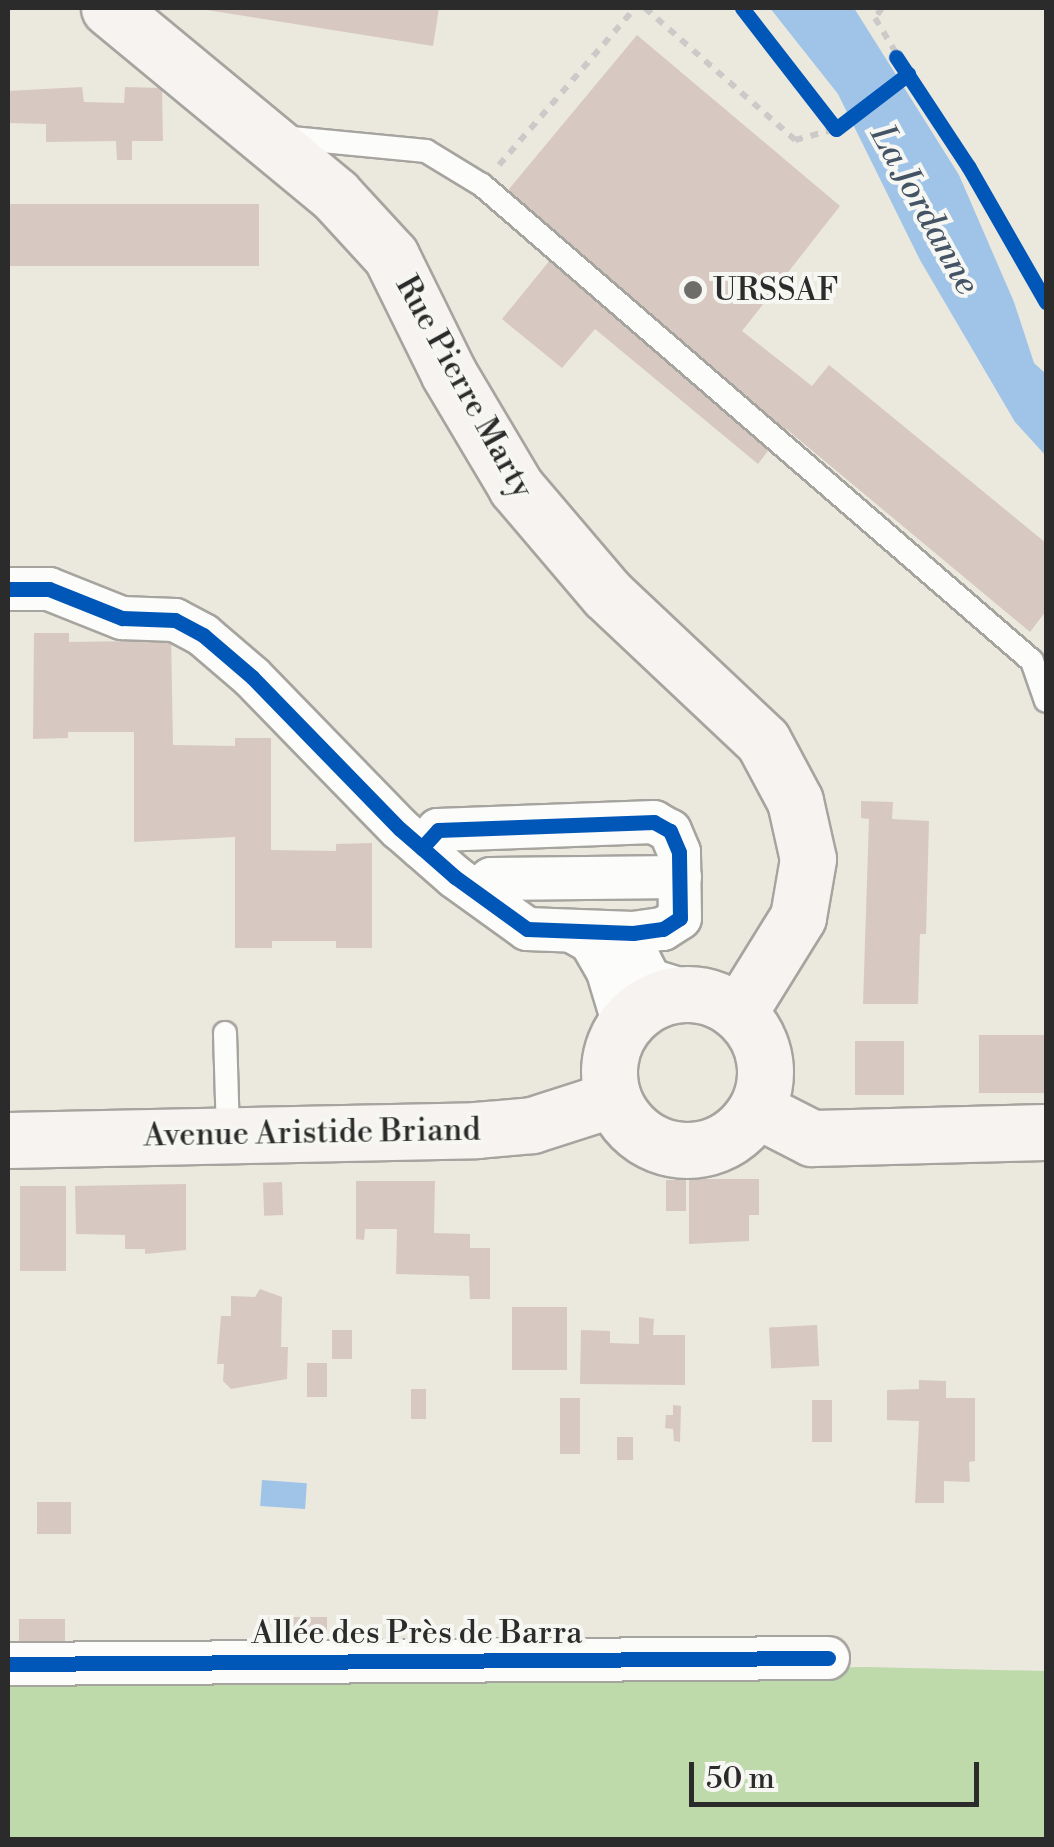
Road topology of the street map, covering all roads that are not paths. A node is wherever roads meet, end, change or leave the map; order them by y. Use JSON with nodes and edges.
{"nodes":[{"id":1,"x":110,"y":8,"type":"edge"},
{"id":2,"x":258,"y":134,"type":"junction"},
{"id":3,"x":8,"y":588,"type":"edge"},
{"id":4,"x":1046,"y":700,"type":"edge"},
{"id":5,"x":422,"y":848,"type":"junction"},
{"id":6,"x":680,"y":877,"type":"junction"},
{"id":7,"x":494,"y":905,"type":"junction"},
{"id":8,"x":575,"y":933,"type":"junction"},
{"id":9,"x":633,"y":933,"type":"junction"},
{"id":10,"x":715,"y":1003,"type":"junction"},
{"id":11,"x":624,"y":1025,"type":"junction"},
{"id":12,"x":225,"y":1033,"type":"dead end"},
{"id":13,"x":613,"y":1099,"type":"junction"},
{"id":14,"x":756,"y":1110,"type":"junction"},
{"id":15,"x":1046,"y":1132,"type":"edge"},
{"id":16,"x":228,"y":1136,"type":"junction"},
{"id":17,"x":8,"y":1140,"type":"edge"},
{"id":18,"x":828,"y":1658,"type":"dead end"},
{"id":19,"x":8,"y":1664,"type":"edge"}],
"edges":[{"from":1,"to":2,"type":"main road","name":"Rue Pierre Marty"},
{"from":2,"to":4,"type":"lane"},
{"from":2,"to":10,"type":"main road","name":"Rue Pierre Marty"},
{"from":3,"to":5,"type":"street"},
{"from":5,"to":6,"type":"street"},
{"from":5,"to":7,"type":"street"},
{"from":6,"to":7,"type":"street"},
{"from":6,"to":9,"type":"street"},
{"from":7,"to":8,"type":"street"},
{"from":8,"to":9,"type":"street"},
{"from":8,"to":11,"type":"street"},
{"from":9,"to":10,"type":"street"},
{"from":10,"to":11,"type":"main road"},
{"from":10,"to":14,"type":"main road"},
{"from":11,"to":13,"type":"main road"},
{"from":12,"to":16,"type":"lane"},
{"from":13,"to":14,"type":"main road"},
{"from":13,"to":16,"type":"main road","name":"Avenue Aristide Briand"},
{"from":14,"to":15,"type":"main road"},
{"from":16,"to":17,"type":"main road","name":"Avenue Aristide Briand"},
{"from":18,"to":19,"type":"street","name":"Allée des Près de Barra"}]}
